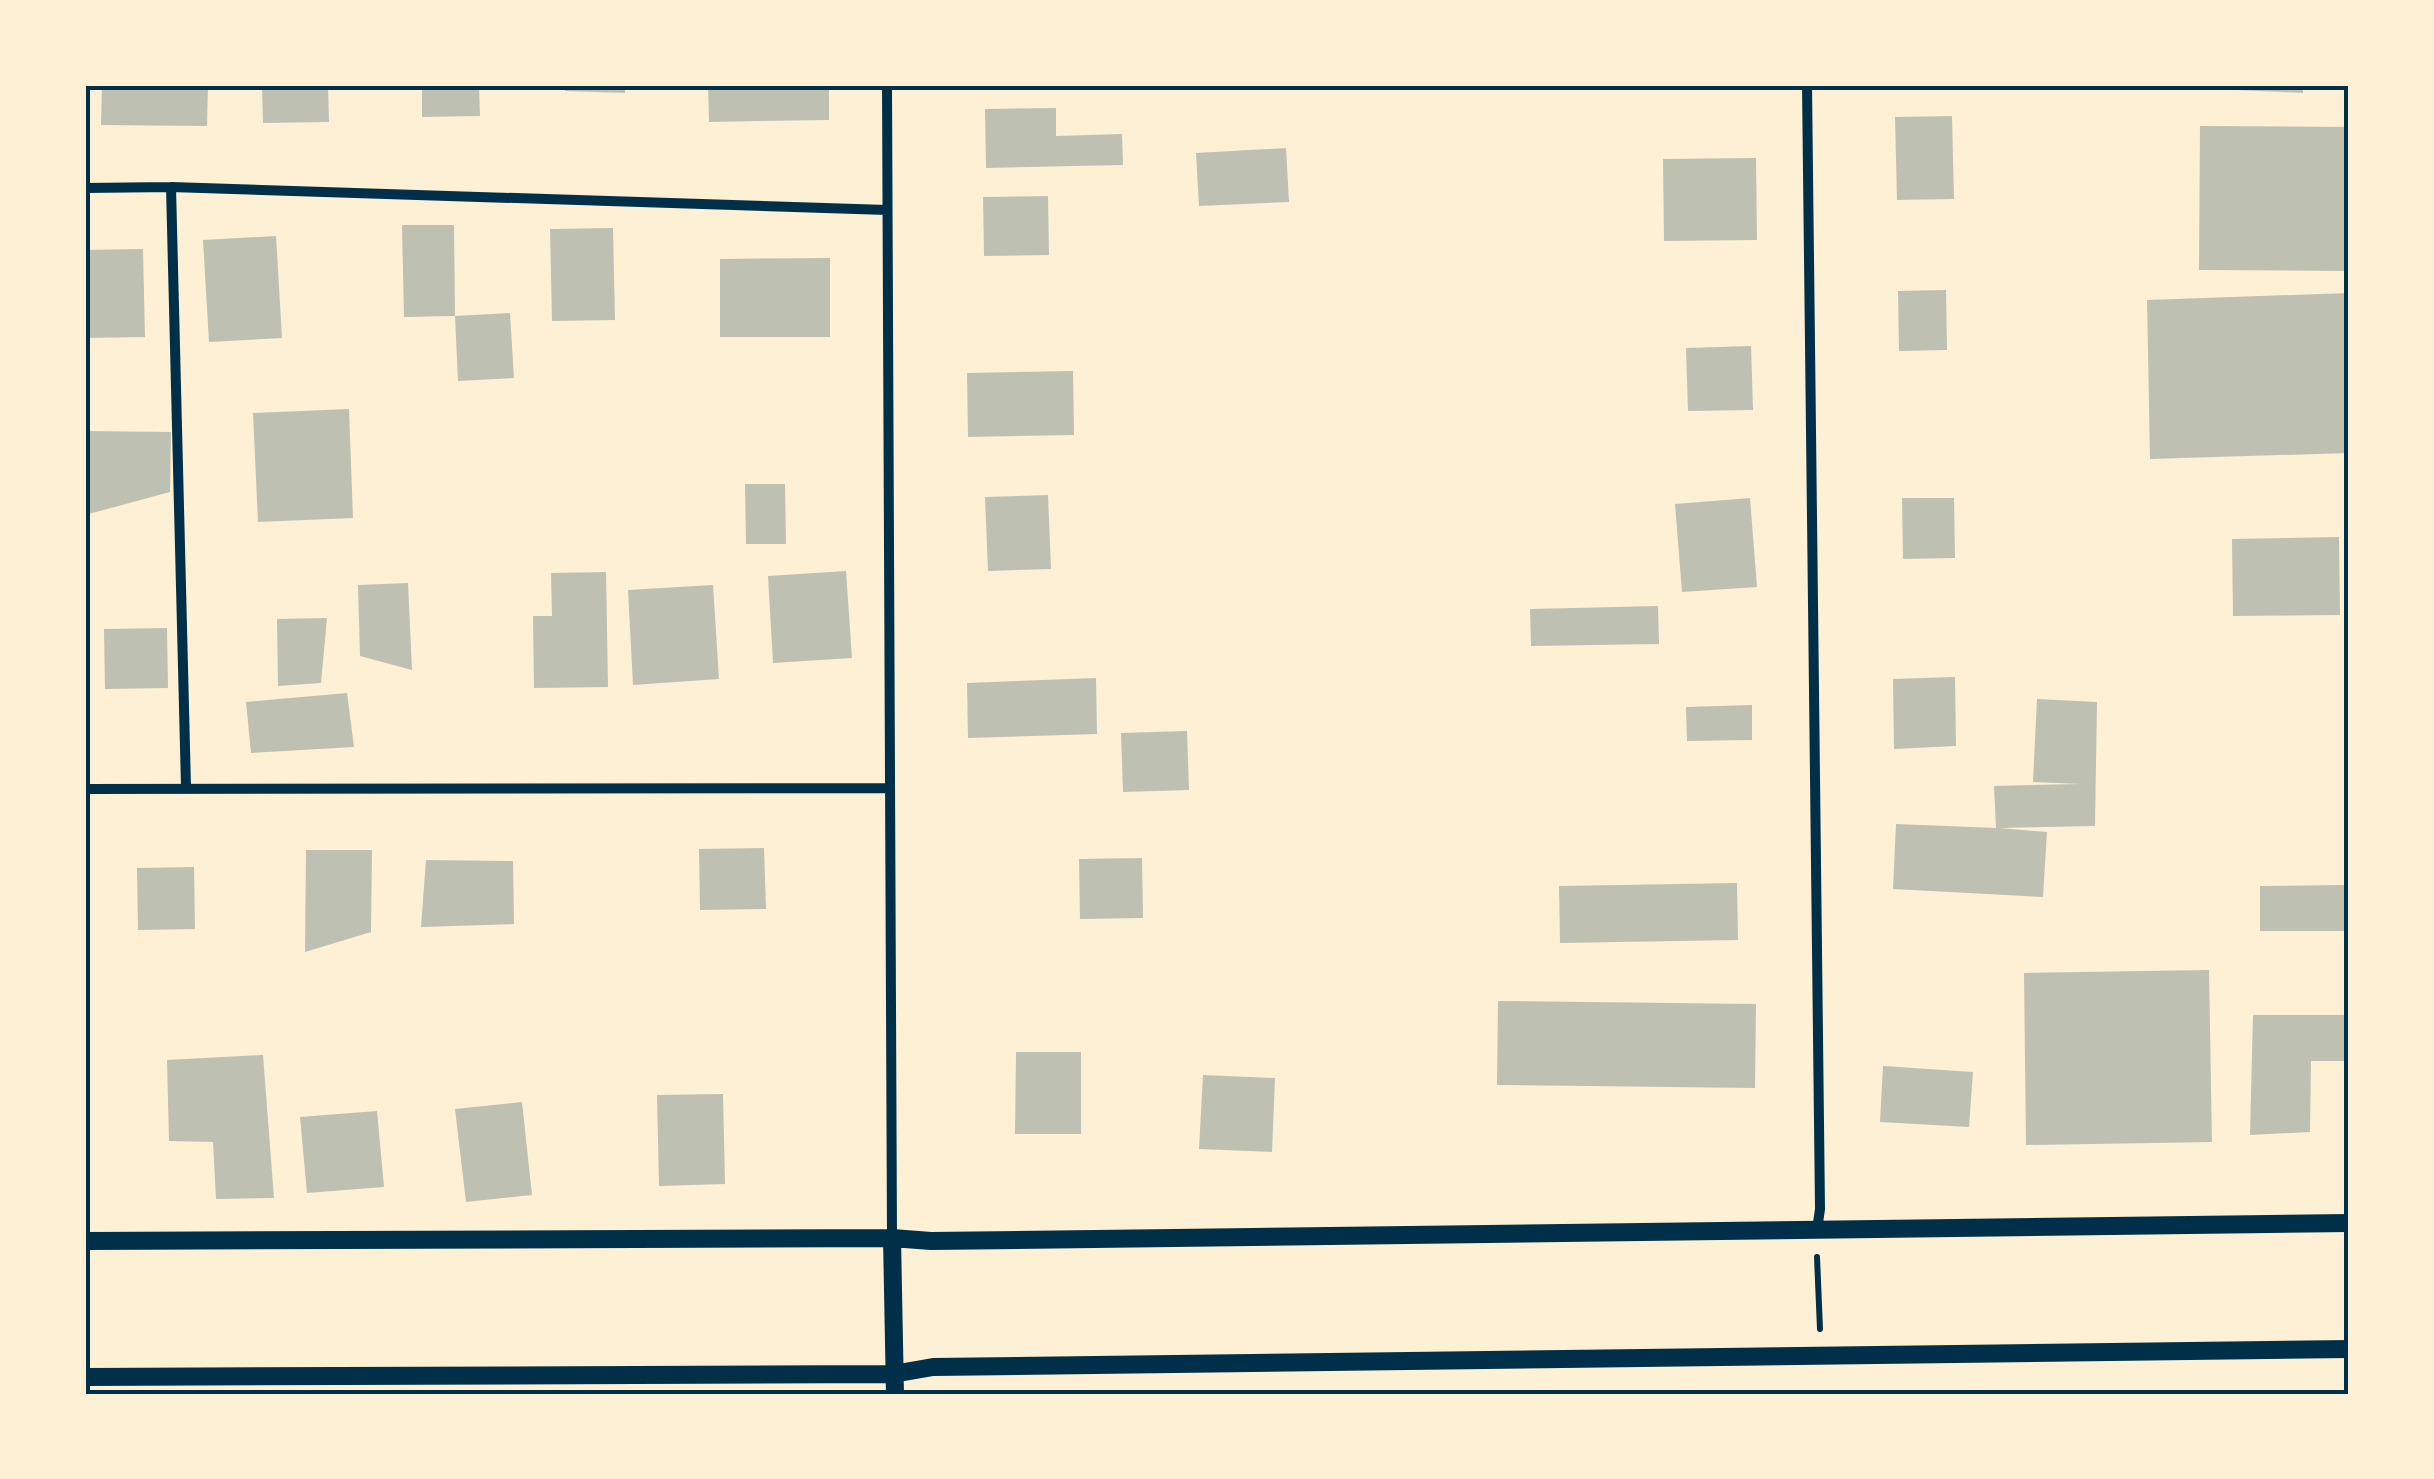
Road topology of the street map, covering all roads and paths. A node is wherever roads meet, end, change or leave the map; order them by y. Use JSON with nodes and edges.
{"nodes":[{"id":1,"x":887,"y":85,"type":"edge"},
{"id":2,"x":1807,"y":85,"type":"edge"},
{"id":3,"x":171,"y":187,"type":"junction"},
{"id":4,"x":85,"y":188,"type":"edge"},
{"id":5,"x":887,"y":210,"type":"junction"},
{"id":6,"x":186,"y":788,"type":"junction"},
{"id":7,"x":889,"y":788,"type":"junction"},
{"id":8,"x":85,"y":789,"type":"edge"},
{"id":9,"x":2349,"y":1223,"type":"edge"},
{"id":10,"x":1816,"y":1230,"type":"junction"},
{"id":11,"x":892,"y":1238,"type":"junction"},
{"id":12,"x":85,"y":1242,"type":"edge"},
{"id":13,"x":2349,"y":1349,"type":"edge"},
{"id":14,"x":1821,"y":1356,"type":"junction"},
{"id":15,"x":892,"y":1374,"type":"junction"},
{"id":16,"x":85,"y":1377,"type":"edge"},
{"id":17,"x":895,"y":1394,"type":"edge"}],
"edges":[{"from":1,"to":5,"type":"street"},
{"from":2,"to":10,"type":"street"},
{"from":3,"to":4,"type":"street"},
{"from":3,"to":5,"type":"street"},
{"from":3,"to":6,"type":"street"},
{"from":5,"to":7,"type":"street"},
{"from":6,"to":7,"type":"street"},
{"from":6,"to":8,"type":"street"},
{"from":7,"to":11,"type":"street"},
{"from":9,"to":10,"type":"street"},
{"from":10,"to":11,"type":"street"},
{"from":10,"to":14,"type":"path"},
{"from":11,"to":12,"type":"street"},
{"from":11,"to":15,"type":"street"},
{"from":13,"to":14,"type":"street"},
{"from":14,"to":15,"type":"street"},
{"from":15,"to":16,"type":"street"},
{"from":15,"to":17,"type":"street"}]}
